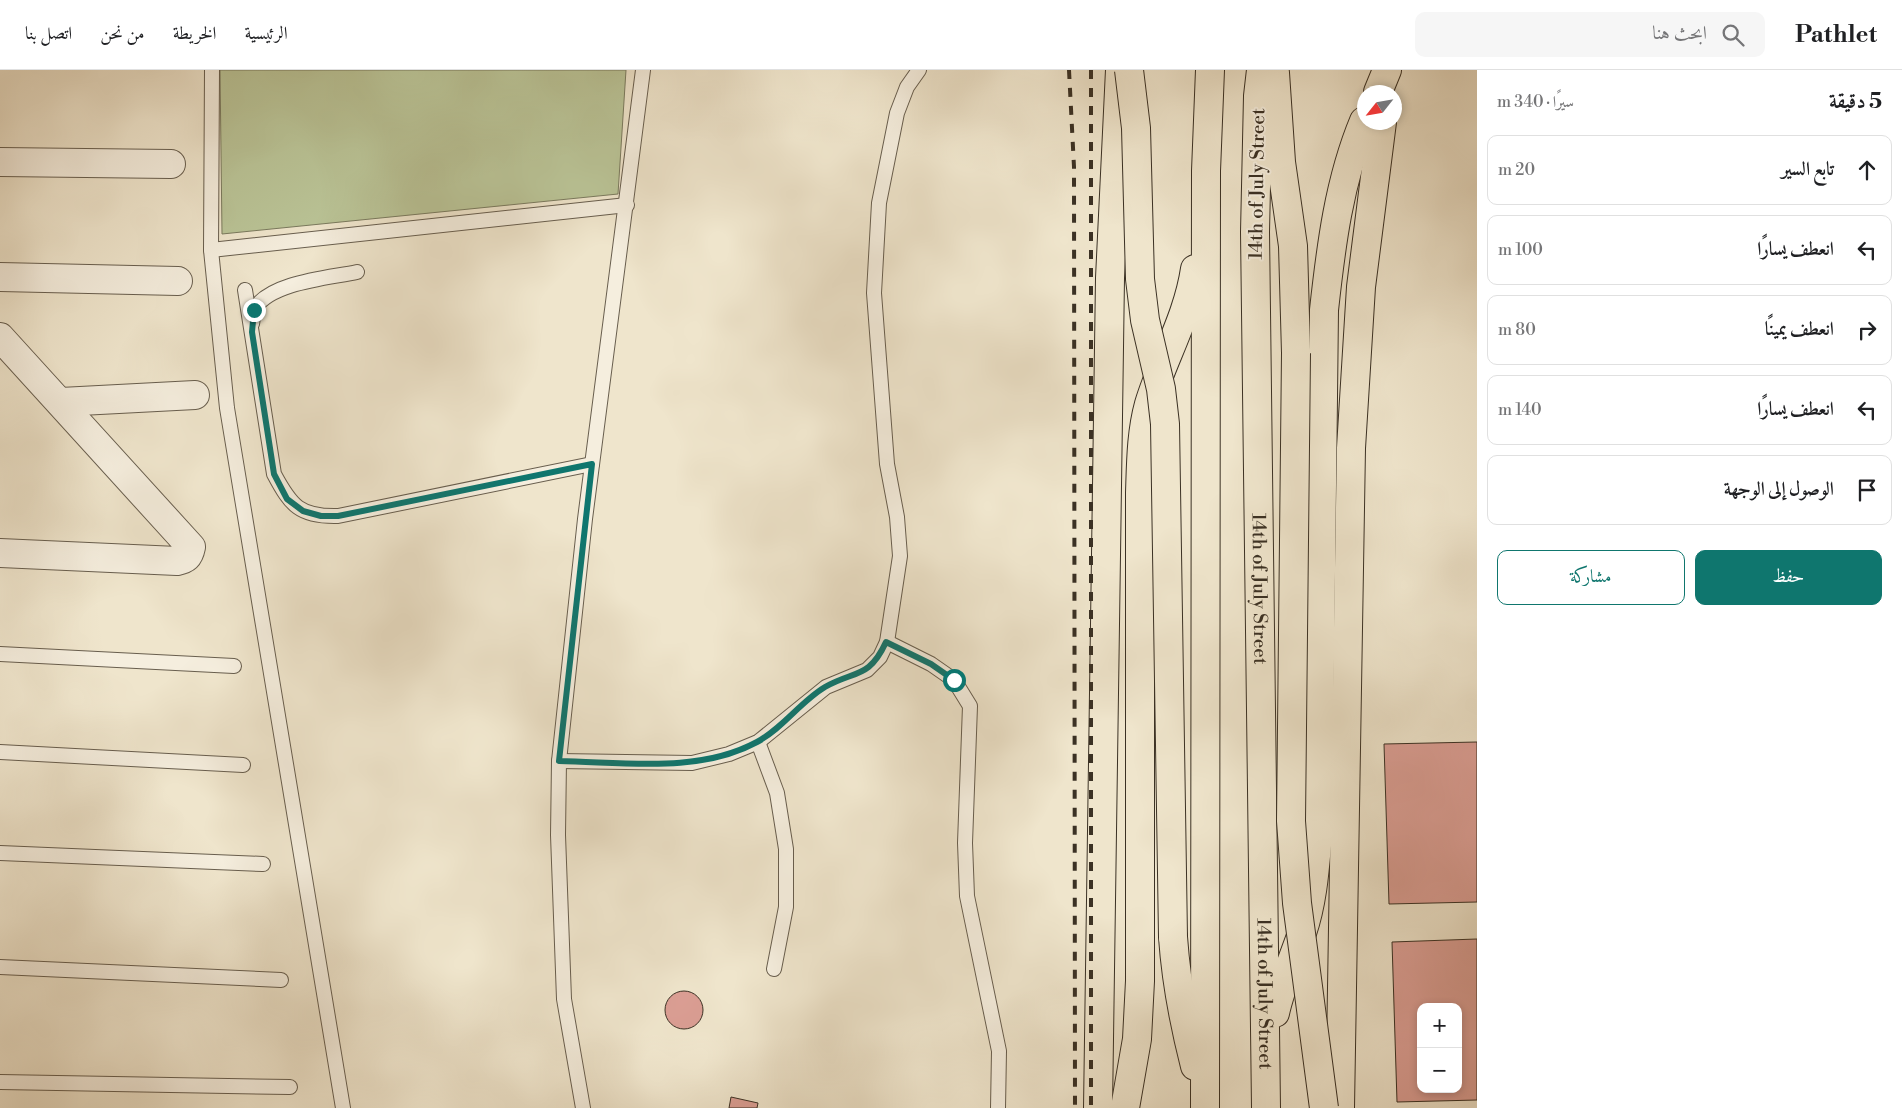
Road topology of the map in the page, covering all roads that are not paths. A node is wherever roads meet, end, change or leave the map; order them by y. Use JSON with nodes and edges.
{"nodes":[{"id":1,"x":212,"y":70,"type":"edge"},
{"id":2,"x":643,"y":70,"type":"edge"},
{"id":3,"x":919,"y":70,"type":"edge"},
{"id":4,"x":1120,"y":70,"type":"edge"},
{"id":5,"x":1129,"y":70,"type":"edge"},
{"id":6,"x":1210,"y":70,"type":"edge"},
{"id":7,"x":1261,"y":70,"type":"edge"},
{"id":8,"x":1275,"y":70,"type":"edge"},
{"id":9,"x":1389,"y":70,"type":"edge"},
{"id":10,"x":1382,"y":85,"type":"edge"},
{"id":11,"x":1388,"y":85,"type":"edge"},
{"id":12,"x":1361,"y":130,"type":"edge"},
{"id":13,"x":1381,"y":130,"type":"edge"},
{"id":14,"x":0,"y":162,"type":"edge"},
{"id":15,"x":171,"y":164,"type":"dead end"},
{"id":16,"x":1206,"y":172,"type":"junction"},
{"id":17,"x":627,"y":205,"type":"junction"},
{"id":18,"x":211,"y":250,"type":"junction"},
{"id":19,"x":358,"y":272,"type":"dead end"},
{"id":20,"x":0,"y":277,"type":"edge"},
{"id":21,"x":178,"y":281,"type":"dead end"},
{"id":22,"x":245,"y":290,"type":"dead end"},
{"id":23,"x":252,"y":332,"type":"junction"},
{"id":24,"x":0,"y":338,"type":"edge"},
{"id":25,"x":195,"y":396,"type":"dead end"},
{"id":26,"x":61,"y":402,"type":"junction"},
{"id":27,"x":592,"y":464,"type":"junction"},
{"id":28,"x":0,"y":553,"type":"edge"},
{"id":29,"x":886,"y":642,"type":"junction"},
{"id":30,"x":0,"y":654,"type":"edge"},
{"id":31,"x":234,"y":666,"type":"dead end"},
{"id":32,"x":758,"y":742,"type":"junction"},
{"id":33,"x":0,"y":752,"type":"edge"},
{"id":34,"x":559,"y":761,"type":"junction"},
{"id":35,"x":243,"y":766,"type":"dead end"},
{"id":36,"x":0,"y":853,"type":"edge"},
{"id":37,"x":263,"y":864,"type":"dead end"},
{"id":38,"x":0,"y":967,"type":"edge"},
{"id":39,"x":774,"y":969,"type":"dead end"},
{"id":40,"x":281,"y":980,"type":"dead end"},
{"id":41,"x":0,"y":1082,"type":"edge"},
{"id":42,"x":290,"y":1087,"type":"dead end"},
{"id":43,"x":1266,"y":1096,"type":"edge"},
{"id":44,"x":343,"y":1108,"type":"edge"},
{"id":45,"x":582,"y":1108,"type":"edge"},
{"id":46,"x":998,"y":1108,"type":"edge"},
{"id":47,"x":1098,"y":1108,"type":"edge"},
{"id":48,"x":1125,"y":1108,"type":"edge"},
{"id":49,"x":1204,"y":1108,"type":"edge"},
{"id":50,"x":1324,"y":1108,"type":"edge"},
{"id":51,"x":1340,"y":1108,"type":"edge"}],
"edges":[{"from":1,"to":18,"type":"lane"},
{"from":2,"to":17,"type":"lane"},
{"from":3,"to":29,"type":"lane"},
{"from":4,"to":47,"type":"main road"},
{"from":5,"to":49,"type":"main road","bridge":true},
{"from":6,"to":16,"type":"main road"},
{"from":7,"to":43,"type":"main road","name":"14th of July Street"},
{"from":8,"to":50,"type":"main road","bridge":true},
{"from":9,"to":10,"type":"main road"},
{"from":9,"to":11,"type":"main road"},
{"from":12,"to":43,"type":"main road"},
{"from":13,"to":51,"type":"main road"},
{"from":14,"to":15,"type":"street"},
{"from":16,"to":48,"type":"main road"},
{"from":16,"to":49,"type":"main road"},
{"from":17,"to":18,"type":"lane"},
{"from":17,"to":27,"type":"lane"},
{"from":18,"to":44,"type":"lane"},
{"from":19,"to":23,"type":"lane"},
{"from":20,"to":21,"type":"street"},
{"from":22,"to":23,"type":"lane"},
{"from":23,"to":27,"type":"lane"},
{"from":24,"to":26,"type":"street"},
{"from":25,"to":26,"type":"street"},
{"from":26,"to":28,"type":"street"},
{"from":27,"to":34,"type":"lane"},
{"from":29,"to":32,"type":"lane"},
{"from":29,"to":46,"type":"lane"},
{"from":30,"to":31,"type":"lane"},
{"from":32,"to":34,"type":"lane"},
{"from":32,"to":39,"type":"lane"},
{"from":33,"to":35,"type":"lane"},
{"from":34,"to":45,"type":"lane"},
{"from":36,"to":37,"type":"lane"},
{"from":38,"to":40,"type":"lane"},
{"from":41,"to":42,"type":"lane"}]}
